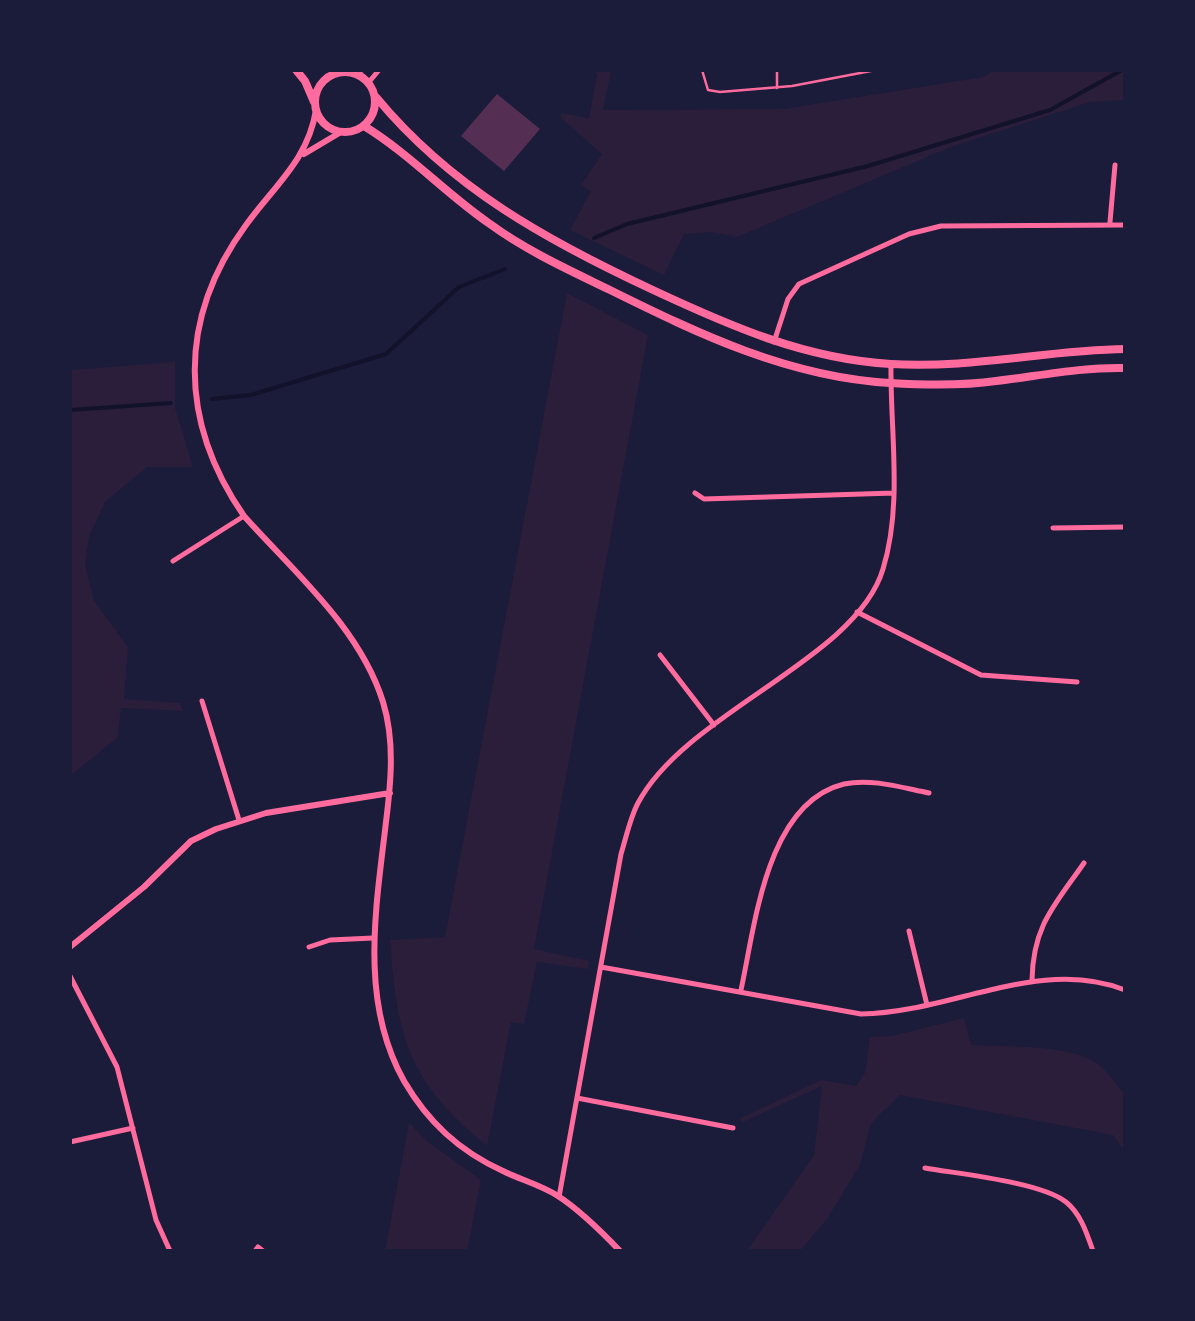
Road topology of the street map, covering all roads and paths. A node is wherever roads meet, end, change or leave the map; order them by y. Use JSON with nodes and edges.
{"nodes":[{"id":1,"x":296,"y":70,"type":"edge"},
{"id":2,"x":378,"y":70,"type":"edge"},
{"id":3,"x":702,"y":70,"type":"edge"},
{"id":4,"x":776,"y":70,"type":"edge"},
{"id":5,"x":876,"y":70,"type":"edge"},
{"id":6,"x":352,"y":71,"type":"edge"},
{"id":7,"x":852,"y":72,"type":"edge"},
{"id":8,"x":369,"y":82,"type":"junction"},
{"id":9,"x":777,"y":88,"type":"junction"},
{"id":10,"x":376,"y":98,"type":"junction"},
{"id":11,"x":315,"y":106,"type":"junction"},
{"id":12,"x":364,"y":126,"type":"junction"},
{"id":13,"x":341,"y":132,"type":"junction"},
{"id":14,"x":303,"y":155,"type":"junction"},
{"id":15,"x":1115,"y":165,"type":"dead end"},
{"id":16,"x":1110,"y":223,"type":"junction"},
{"id":17,"x":1125,"y":225,"type":"edge"},
{"id":18,"x":774,"y":342,"type":"junction"},
{"id":19,"x":1125,"y":349,"type":"edge"},
{"id":20,"x":891,"y":364,"type":"junction"},
{"id":21,"x":1125,"y":368,"type":"edge"},
{"id":22,"x":891,"y":383,"type":"junction"},
{"id":23,"x":894,"y":492,"type":"junction"},
{"id":24,"x":696,"y":493,"type":"dead end"},
{"id":25,"x":244,"y":516,"type":"junction"},
{"id":26,"x":1125,"y":527,"type":"edge"},
{"id":27,"x":1053,"y":528,"type":"dead end"},
{"id":28,"x":173,"y":561,"type":"dead end"},
{"id":29,"x":857,"y":612,"type":"junction"},
{"id":30,"x":660,"y":654,"type":"dead end"},
{"id":31,"x":1077,"y":682,"type":"dead end"},
{"id":32,"x":202,"y":700,"type":"dead end"},
{"id":33,"x":714,"y":726,"type":"junction"},
{"id":34,"x":930,"y":792,"type":"dead end"},
{"id":35,"x":390,"y":794,"type":"junction"},
{"id":36,"x":239,"y":820,"type":"junction"},
{"id":37,"x":1084,"y":864,"type":"dead end"},
{"id":38,"x":908,"y":931,"type":"dead end"},
{"id":39,"x":374,"y":938,"type":"junction"},
{"id":40,"x":70,"y":947,"type":"edge"},
{"id":41,"x":309,"y":947,"type":"dead end"},
{"id":42,"x":601,"y":968,"type":"junction"},
{"id":43,"x":70,"y":976,"type":"edge"},
{"id":44,"x":1032,"y":980,"type":"junction"},
{"id":45,"x":740,"y":990,"type":"junction"},
{"id":46,"x":1125,"y":990,"type":"edge"},
{"id":47,"x":928,"y":1006,"type":"junction"},
{"id":48,"x":577,"y":1098,"type":"junction"},
{"id":49,"x":133,"y":1128,"type":"junction"},
{"id":50,"x":733,"y":1128,"type":"dead end"},
{"id":51,"x":70,"y":1142,"type":"edge"},
{"id":52,"x":926,"y":1168,"type":"dead end"},
{"id":53,"x":559,"y":1197,"type":"junction"},
{"id":54,"x":170,"y":1251,"type":"edge"},
{"id":55,"x":255,"y":1251,"type":"edge"},
{"id":56,"x":262,"y":1251,"type":"edge"},
{"id":57,"x":620,"y":1251,"type":"edge"},
{"id":58,"x":1093,"y":1251,"type":"edge"}],
"edges":[{"from":1,"to":11,"type":"main road"},
{"from":2,"to":8,"type":"street"},
{"from":3,"to":9,"type":"lane"},
{"from":4,"to":9,"type":"lane"},
{"from":5,"to":7,"type":"lane"},
{"from":6,"to":8,"type":"main road"},
{"from":6,"to":11,"type":"main road"},
{"from":7,"to":9,"type":"lane"},
{"from":8,"to":10,"type":"main road"},
{"from":10,"to":12,"type":"main road"},
{"from":10,"to":18,"type":"main road"},
{"from":11,"to":13,"type":"main road"},
{"from":11,"to":14,"type":"street"},
{"from":12,"to":13,"type":"main road"},
{"from":12,"to":22,"type":"main road"},
{"from":13,"to":14,"type":"street"},
{"from":14,"to":25,"type":"street"},
{"from":15,"to":16,"type":"street"},
{"from":16,"to":17,"type":"street"},
{"from":16,"to":18,"type":"street"},
{"from":18,"to":20,"type":"main road"},
{"from":19,"to":20,"type":"main road"},
{"from":20,"to":22,"type":"street"},
{"from":21,"to":22,"type":"main road"},
{"from":22,"to":23,"type":"street"},
{"from":23,"to":24,"type":"street"},
{"from":23,"to":29,"type":"street"},
{"from":25,"to":28,"type":"street"},
{"from":25,"to":35,"type":"street"},
{"from":26,"to":27,"type":"street"},
{"from":29,"to":31,"type":"street"},
{"from":29,"to":33,"type":"street"},
{"from":30,"to":33,"type":"street"},
{"from":32,"to":36,"type":"street"},
{"from":33,"to":42,"type":"street"},
{"from":34,"to":45,"type":"street"},
{"from":35,"to":36,"type":"street"},
{"from":35,"to":39,"type":"street"},
{"from":36,"to":40,"type":"street"},
{"from":37,"to":44,"type":"street"},
{"from":38,"to":47,"type":"street"},
{"from":39,"to":41,"type":"street"},
{"from":39,"to":53,"type":"street"},
{"from":42,"to":45,"type":"street"},
{"from":42,"to":48,"type":"street"},
{"from":43,"to":49,"type":"street"},
{"from":44,"to":46,"type":"street"},
{"from":44,"to":47,"type":"street"},
{"from":45,"to":47,"type":"street"},
{"from":48,"to":50,"type":"street"},
{"from":48,"to":53,"type":"street"},
{"from":49,"to":51,"type":"street"},
{"from":49,"to":54,"type":"street"},
{"from":52,"to":58,"type":"street"},
{"from":53,"to":57,"type":"street"},
{"from":55,"to":56,"type":"street"}]}
